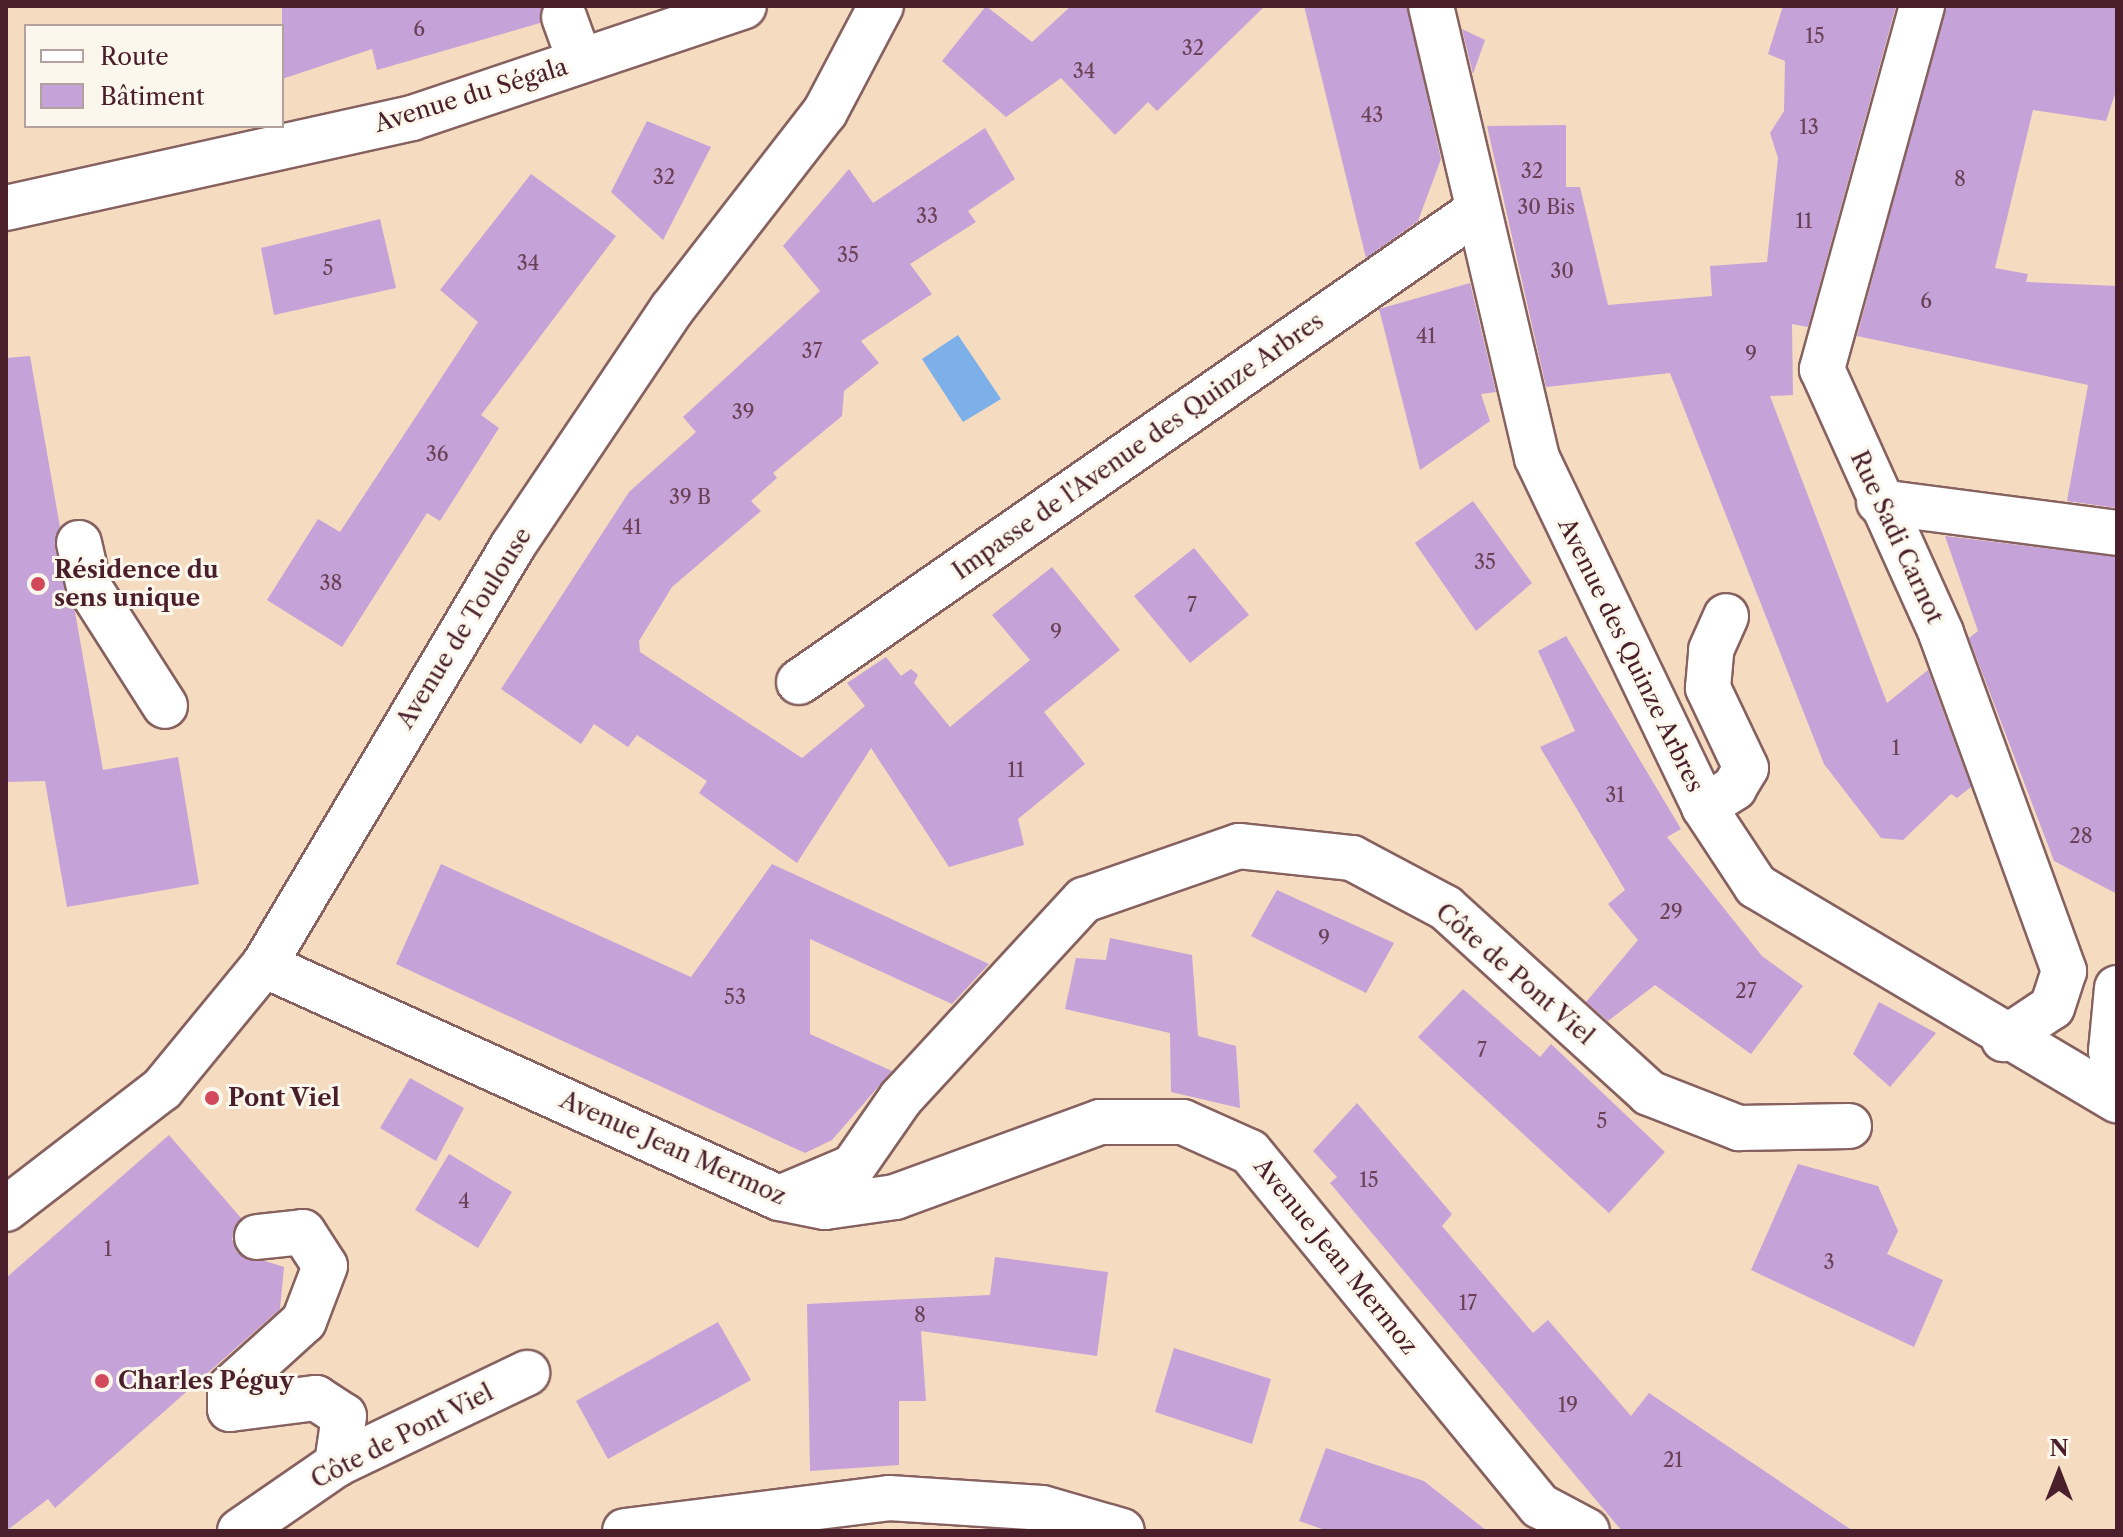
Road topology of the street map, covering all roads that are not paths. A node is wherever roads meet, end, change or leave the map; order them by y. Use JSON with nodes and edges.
{"nodes":[{"id":1,"x":744,"y":6,"type":"edge"},
{"id":2,"x":881,"y":6,"type":"edge"},
{"id":3,"x":1431,"y":6,"type":"edge"},
{"id":4,"x":1922,"y":6,"type":"edge"},
{"id":5,"x":564,"y":17,"type":"dead end"},
{"id":6,"x":580,"y":61,"type":"junction"},
{"id":7,"x":6,"y":208,"type":"edge"},
{"id":8,"x":1477,"y":211,"type":"junction"},
{"id":9,"x":1879,"y":502,"type":"junction"},
{"id":10,"x":2117,"y":533,"type":"edge"},
{"id":11,"x":79,"y":543,"type":"dead end"},
{"id":12,"x":1726,"y":616,"type":"dead end"},
{"id":13,"x":799,"y":682,"type":"dead end"},
{"id":14,"x":165,"y":706,"type":"dead end"},
{"id":15,"x":1704,"y":807,"type":"junction"},
{"id":16,"x":264,"y":965,"type":"junction"},
{"id":17,"x":2117,"y":969,"type":"edge"},
{"id":18,"x":2064,"y":971,"type":"junction"},
{"id":19,"x":2117,"y":988,"type":"edge"},
{"id":20,"x":2004,"y":1039,"type":"junction"},
{"id":21,"x":2117,"y":1067,"type":"edge"},
{"id":22,"x":2117,"y":1100,"type":"edge"},
{"id":23,"x":1849,"y":1126,"type":"dead end"},
{"id":24,"x":779,"y":1198,"type":"junction"},
{"id":25,"x":6,"y":1209,"type":"edge"},
{"id":26,"x":257,"y":1237,"type":"dead end"},
{"id":27,"x":527,"y":1373,"type":"dead end"},
{"id":28,"x":337,"y":1464,"type":"junction"},
{"id":29,"x":240,"y":1531,"type":"edge"},
{"id":30,"x":625,"y":1531,"type":"edge"},
{"id":31,"x":1122,"y":1531,"type":"edge"},
{"id":32,"x":1587,"y":1531,"type":"edge"}],
"edges":[{"from":1,"to":6,"type":"street","name":"Avenue du Ségala"},
{"from":2,"to":16,"type":"street","name":"Avenue de Toulouse"},
{"from":3,"to":8,"type":"street","name":"Avenue des Quinze Arbres"},
{"from":4,"to":9,"type":"street","name":"Rue Sadi Carnot"},
{"from":5,"to":6,"type":"street"},
{"from":6,"to":7,"type":"street","name":"Avenue du Ségala"},
{"from":8,"to":13,"type":"street","name":"Impasse de l'Avenue des Quinze Arbres"},
{"from":8,"to":15,"type":"street","name":"Avenue des Quinze Arbres"},
{"from":9,"to":10,"type":"street"},
{"from":9,"to":18,"type":"street","name":"Rue Sadi Carnot"},
{"from":11,"to":14,"type":"street"},
{"from":12,"to":15,"type":"street"},
{"from":15,"to":20,"type":"street","name":"Avenue des Quinze Arbres"},
{"from":16,"to":24,"type":"street","name":"Avenue Jean Mermoz"},
{"from":16,"to":25,"type":"street","name":"Avenue de Toulouse"},
{"from":17,"to":18,"type":"street"},
{"from":18,"to":20,"type":"street"},
{"from":19,"to":21,"type":"street"},
{"from":20,"to":22,"type":"street","name":"Avenue des Quinze Arbres"},
{"from":23,"to":24,"type":"street","name":"Côte de Pont Viel"},
{"from":24,"to":32,"type":"street","name":"Avenue Jean Mermoz"},
{"from":26,"to":28,"type":"street"},
{"from":27,"to":28,"type":"street","name":"Côte de Pont Viel"},
{"from":28,"to":29,"type":"street","name":"Côte de Pont Viel"},
{"from":30,"to":31,"type":"street"}]}
